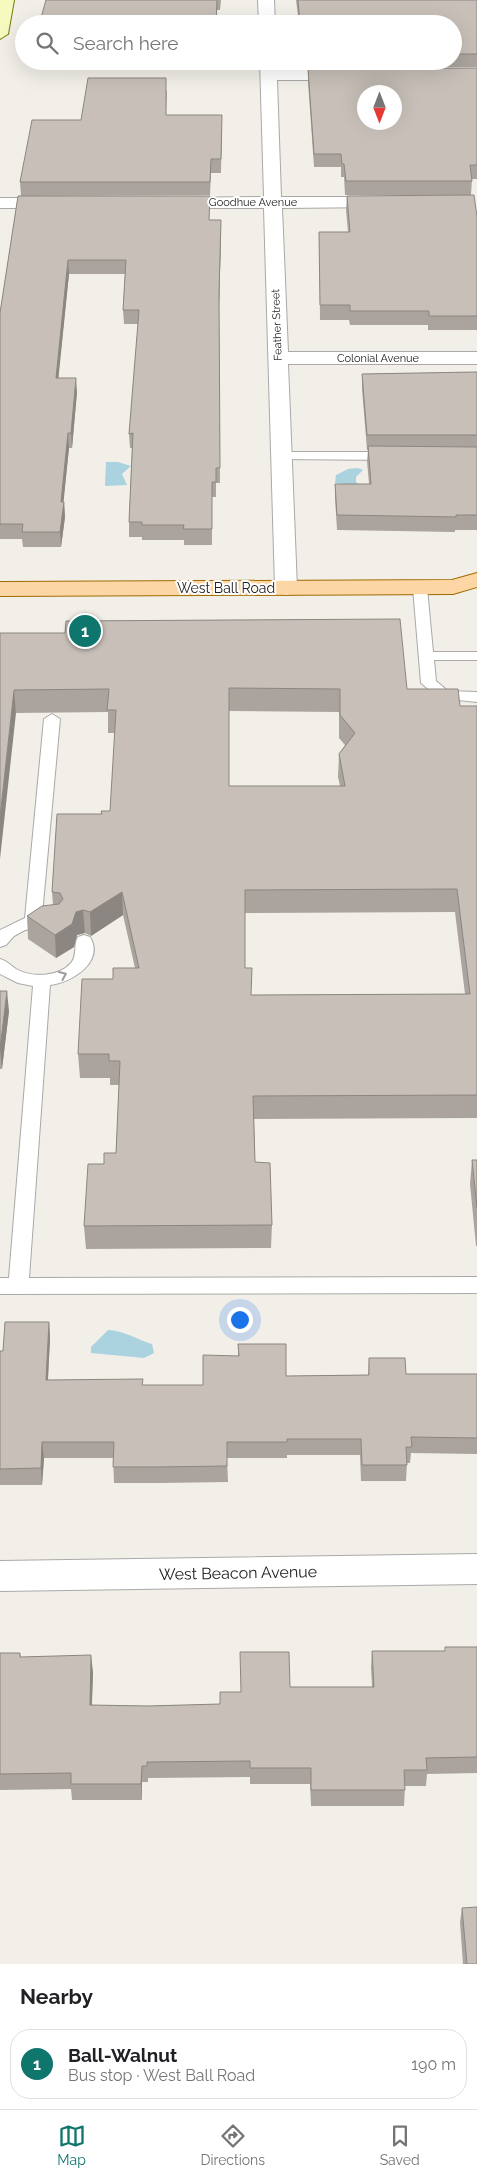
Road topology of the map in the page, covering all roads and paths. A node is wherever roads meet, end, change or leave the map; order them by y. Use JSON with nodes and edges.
{"nodes":[{"id":1,"x":6,"y":0,"type":"edge"},
{"id":2,"x":266,"y":0,"type":"edge"},
{"id":3,"x":267,"y":15,"type":"edge"},
{"id":4,"x":0,"y":34,"type":"edge"},
{"id":5,"x":268,"y":70,"type":"edge"},
{"id":6,"x":293,"y":70,"type":"edge"},
{"id":7,"x":357,"y":75,"type":"edge"},
{"id":8,"x":273,"y":202,"type":"junction"},
{"id":9,"x":400,"y":202,"type":"edge"},
{"id":10,"x":0,"y":203,"type":"edge"},
{"id":11,"x":69,"y":203,"type":"edge"},
{"id":12,"x":157,"y":203,"type":"edge"},
{"id":13,"x":278,"y":358,"type":"junction"},
{"id":14,"x":477,"y":358,"type":"edge"},
{"id":15,"x":282,"y":456,"type":"junction"},
{"id":16,"x":408,"y":456,"type":"edge"},
{"id":17,"x":477,"y":580,"type":"edge"},
{"id":18,"x":453,"y":587,"type":"junction"},
{"id":19,"x":286,"y":588,"type":"junction"},
{"id":20,"x":420,"y":588,"type":"junction"},
{"id":21,"x":0,"y":589,"type":"edge"},
{"id":22,"x":477,"y":595,"type":"edge"},
{"id":23,"x":427,"y":656,"type":"junction"},
{"id":24,"x":477,"y":656,"type":"edge"},
{"id":25,"x":477,"y":697,"type":"edge"},
{"id":26,"x":52,"y":719,"type":"dead end"},
{"id":27,"x":33,"y":922,"type":"junction"},
{"id":28,"x":54,"y":922,"type":"edge"},
{"id":29,"x":1,"y":937,"type":"edge"},
{"id":30,"x":84,"y":941,"type":"dead end"},
{"id":31,"x":0,"y":966,"type":"edge"},
{"id":32,"x":42,"y":981,"type":"junction"},
{"id":33,"x":477,"y":1285,"type":"edge"},
{"id":34,"x":9,"y":1286,"type":"edge"},
{"id":35,"x":477,"y":1569,"type":"edge"},
{"id":36,"x":0,"y":1576,"type":"edge"}],
"edges":[{"from":1,"to":4,"type":"street"},
{"from":2,"to":3,"type":"street"},
{"from":5,"to":8,"type":"street","name":"Feather Street"},
{"from":6,"to":7,"type":"street"},
{"from":8,"to":9,"type":"street","name":"Goodhue Avenue"},
{"from":8,"to":12,"type":"street","name":"Goodhue Avenue"},
{"from":8,"to":13,"type":"street","name":"Feather Street"},
{"from":10,"to":11,"type":"street"},
{"from":13,"to":14,"type":"street","name":"Colonial Avenue"},
{"from":13,"to":15,"type":"street","name":"Feather Street"},
{"from":15,"to":16,"type":"lane"},
{"from":15,"to":19,"type":"street","name":"Feather Street"},
{"from":17,"to":18,"type":"main road","name":"West Ball Road"},
{"from":18,"to":20,"type":"main road","name":"West Ball Road"},
{"from":18,"to":22,"type":"main road","name":"West Ball Road"},
{"from":19,"to":20,"type":"main road","name":"West Ball Road"},
{"from":19,"to":21,"type":"main road","name":"West Ball Road"},
{"from":20,"to":23,"type":"lane"},
{"from":23,"to":24,"type":"lane"},
{"from":23,"to":25,"type":"lane"},
{"from":26,"to":27,"type":"lane"},
{"from":27,"to":28,"type":"lane"},
{"from":27,"to":29,"type":"lane"},
{"from":32,"to":30,"type":"lane","one_way":true},
{"from":31,"to":32,"type":"lane"},
{"from":32,"to":34,"type":"lane"},
{"from":33,"to":34,"type":"lane"},
{"from":35,"to":36,"type":"street","name":"West Beacon Avenue"}]}
